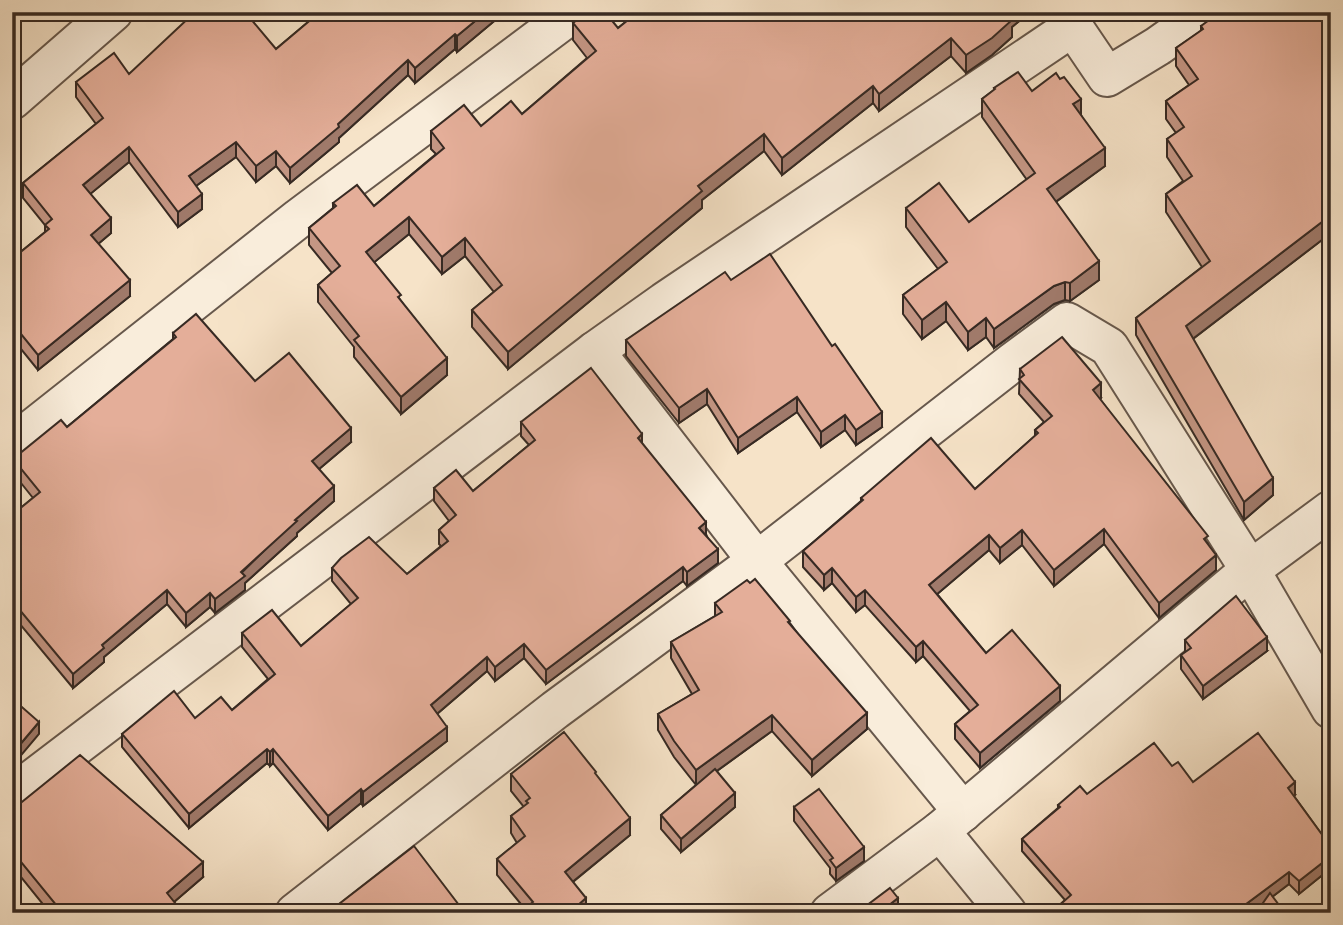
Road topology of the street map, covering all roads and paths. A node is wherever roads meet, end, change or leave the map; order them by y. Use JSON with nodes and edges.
{"nodes":[{"id":1,"x":113,"y":12,"type":"edge"},
{"id":2,"x":575,"y":12,"type":"edge"},
{"id":3,"x":1206,"y":12,"type":"edge"},
{"id":4,"x":1068,"y":19,"type":"edge"},
{"id":5,"x":12,"y":100,"type":"edge"},
{"id":6,"x":595,"y":351,"type":"junction"},
{"id":7,"x":12,"y":445,"type":"edge"},
{"id":8,"x":1331,"y":510,"type":"edge"},
{"id":9,"x":757,"y":561,"type":"junction"},
{"id":10,"x":1250,"y":570,"type":"junction"},
{"id":11,"x":1331,"y":709,"type":"edge"},
{"id":12,"x":12,"y":795,"type":"edge"},
{"id":13,"x":951,"y":822,"type":"junction"},
{"id":14,"x":295,"y":913,"type":"edge"},
{"id":15,"x":830,"y":913,"type":"edge"},
{"id":16,"x":1007,"y":913,"type":"edge"}],
"edges":[{"from":1,"to":5,"type":"street"},
{"from":2,"to":7,"type":"street"},
{"from":3,"to":4,"type":"street"},
{"from":4,"to":6,"type":"street"},
{"from":6,"to":9,"type":"street"},
{"from":6,"to":12,"type":"street"},
{"from":8,"to":10,"type":"street"},
{"from":9,"to":10,"type":"street"},
{"from":9,"to":13,"type":"street"},
{"from":9,"to":14,"type":"street"},
{"from":10,"to":11,"type":"street"},
{"from":10,"to":13,"type":"street"},
{"from":13,"to":15,"type":"street"},
{"from":13,"to":16,"type":"street"}]}
